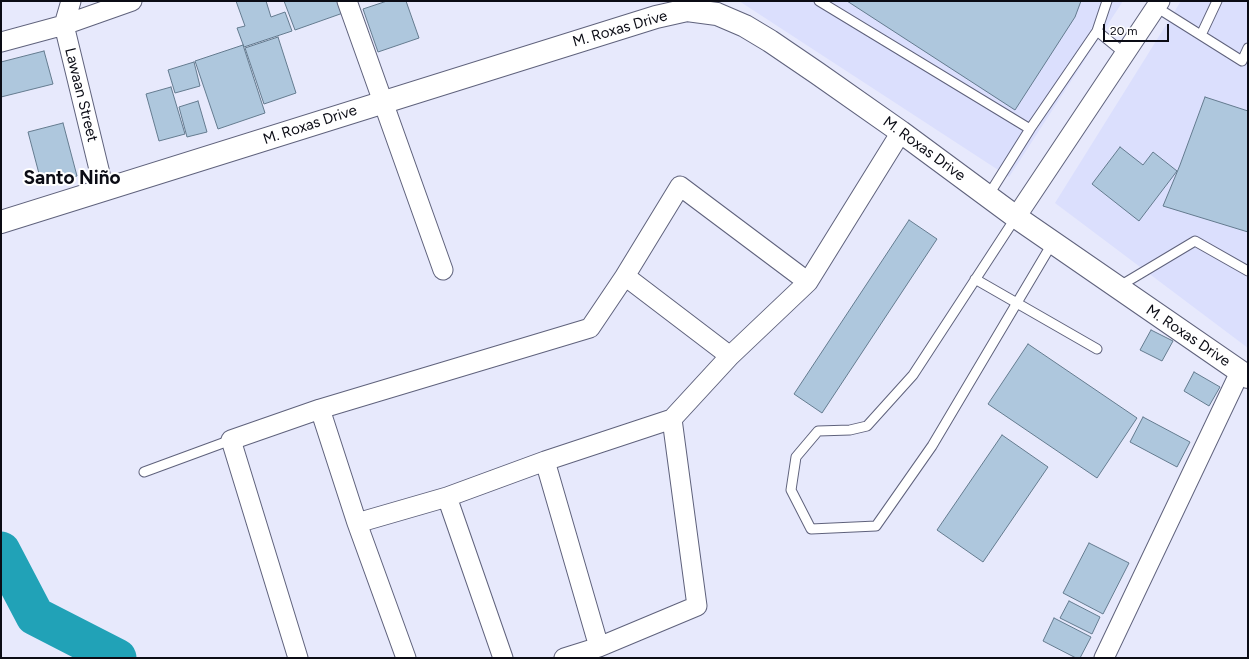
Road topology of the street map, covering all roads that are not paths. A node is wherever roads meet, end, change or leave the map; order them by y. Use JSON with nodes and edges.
{"nodes":[{"id":1,"x":71,"y":1,"type":"edge"},
{"id":2,"x":132,"y":1,"type":"edge"},
{"id":3,"x":347,"y":1,"type":"edge"},
{"id":4,"x":819,"y":1,"type":"edge"},
{"id":5,"x":1107,"y":1,"type":"edge"},
{"id":6,"x":1217,"y":1,"type":"edge"},
{"id":7,"x":1158,"y":4,"type":"edge"},
{"id":8,"x":64,"y":26,"type":"junction"},
{"id":9,"x":1098,"y":31,"type":"junction"},
{"id":10,"x":1201,"y":35,"type":"junction"},
{"id":11,"x":1,"y":42,"type":"edge"},
{"id":12,"x":1248,"y":48,"type":"edge"},
{"id":13,"x":1124,"y":53,"type":"junction"},
{"id":14,"x":382,"y":102,"type":"junction"},
{"id":15,"x":1030,"y":129,"type":"junction"},
{"id":16,"x":901,"y":132,"type":"junction"},
{"id":17,"x":104,"y":190,"type":"junction"},
{"id":18,"x":988,"y":196,"type":"junction"},
{"id":19,"x":1016,"y":217,"type":"junction"},
{"id":20,"x":1,"y":222,"type":"edge"},
{"id":21,"x":1053,"y":242,"type":"junction"},
{"id":22,"x":444,"y":270,"type":"dead end"},
{"id":23,"x":1248,"y":271,"type":"edge"},
{"id":24,"x":625,"y":276,"type":"junction"},
{"id":25,"x":975,"y":279,"type":"junction"},
{"id":26,"x":808,"y":282,"type":"junction"},
{"id":27,"x":1118,"y":288,"type":"junction"},
{"id":28,"x":1017,"y":304,"type":"junction"},
{"id":29,"x":1098,"y":350,"type":"dead end"},
{"id":30,"x":730,"y":356,"type":"junction"},
{"id":31,"x":1244,"y":374,"type":"edge"},
{"id":32,"x":320,"y":409,"type":"junction"},
{"id":33,"x":672,"y":419,"type":"junction"},
{"id":34,"x":231,"y":440,"type":"junction"},
{"id":35,"x":545,"y":461,"type":"junction"},
{"id":36,"x":144,"y":472,"type":"dead end"},
{"id":37,"x":447,"y":497,"type":"junction"},
{"id":38,"x":357,"y":524,"type":"junction"},
{"id":39,"x":599,"y":647,"type":"junction"},
{"id":40,"x":298,"y":658,"type":"edge"},
{"id":41,"x":406,"y":658,"type":"edge"},
{"id":42,"x":503,"y":658,"type":"edge"},
{"id":43,"x":564,"y":658,"type":"edge"},
{"id":44,"x":1104,"y":658,"type":"edge"}],
"edges":[{"from":1,"to":8,"type":"street","name":"Lawaan Street"},
{"from":2,"to":8,"type":"street"},
{"from":3,"to":14,"type":"street"},
{"from":4,"to":15,"type":"lane"},
{"from":5,"to":9,"type":"lane"},
{"from":6,"to":10,"type":"lane"},
{"from":7,"to":10,"type":"lane"},
{"from":7,"to":13,"type":"street"},
{"from":8,"to":11,"type":"street"},
{"from":8,"to":17,"type":"street","name":"Lawaan Street"},
{"from":9,"to":13,"type":"lane"},
{"from":9,"to":15,"type":"lane"},
{"from":10,"to":12,"type":"lane"},
{"from":13,"to":19,"type":"street"},
{"from":14,"to":16,"type":"main road","name":"M. Roxas Drive"},
{"from":14,"to":17,"type":"main road","name":"M. Roxas Drive"},
{"from":14,"to":22,"type":"street"},
{"from":15,"to":18,"type":"lane"},
{"from":16,"to":18,"type":"main road","name":"M. Roxas Drive"},
{"from":16,"to":26,"type":"street"},
{"from":17,"to":20,"type":"main road","name":"M. Roxas Drive"},
{"from":18,"to":19,"type":"main road","name":"M. Roxas Drive"},
{"from":19,"to":21,"type":"main road","name":"M. Roxas Drive"},
{"from":19,"to":25,"type":"lane"},
{"from":21,"to":27,"type":"main road","name":"M. Roxas Drive"},
{"from":21,"to":28,"type":"lane"},
{"from":23,"to":27,"type":"lane"},
{"from":24,"to":26,"type":"street"},
{"from":24,"to":30,"type":"street"},
{"from":24,"to":32,"type":"street"},
{"from":25,"to":28,"type":"lane"},
{"from":25,"to":28,"type":"lane"},
{"from":26,"to":30,"type":"street"},
{"from":27,"to":31,"type":"main road","name":"M. Roxas Drive"},
{"from":28,"to":29,"type":"lane"},
{"from":30,"to":33,"type":"street"},
{"from":31,"to":44,"type":"street"},
{"from":32,"to":34,"type":"street"},
{"from":32,"to":38,"type":"street"},
{"from":33,"to":35,"type":"street"},
{"from":33,"to":39,"type":"street"},
{"from":34,"to":36,"type":"lane"},
{"from":34,"to":40,"type":"street"},
{"from":35,"to":37,"type":"street"},
{"from":35,"to":39,"type":"street"},
{"from":37,"to":38,"type":"street"},
{"from":37,"to":42,"type":"street"},
{"from":38,"to":41,"type":"street"},
{"from":39,"to":43,"type":"street"}]}
